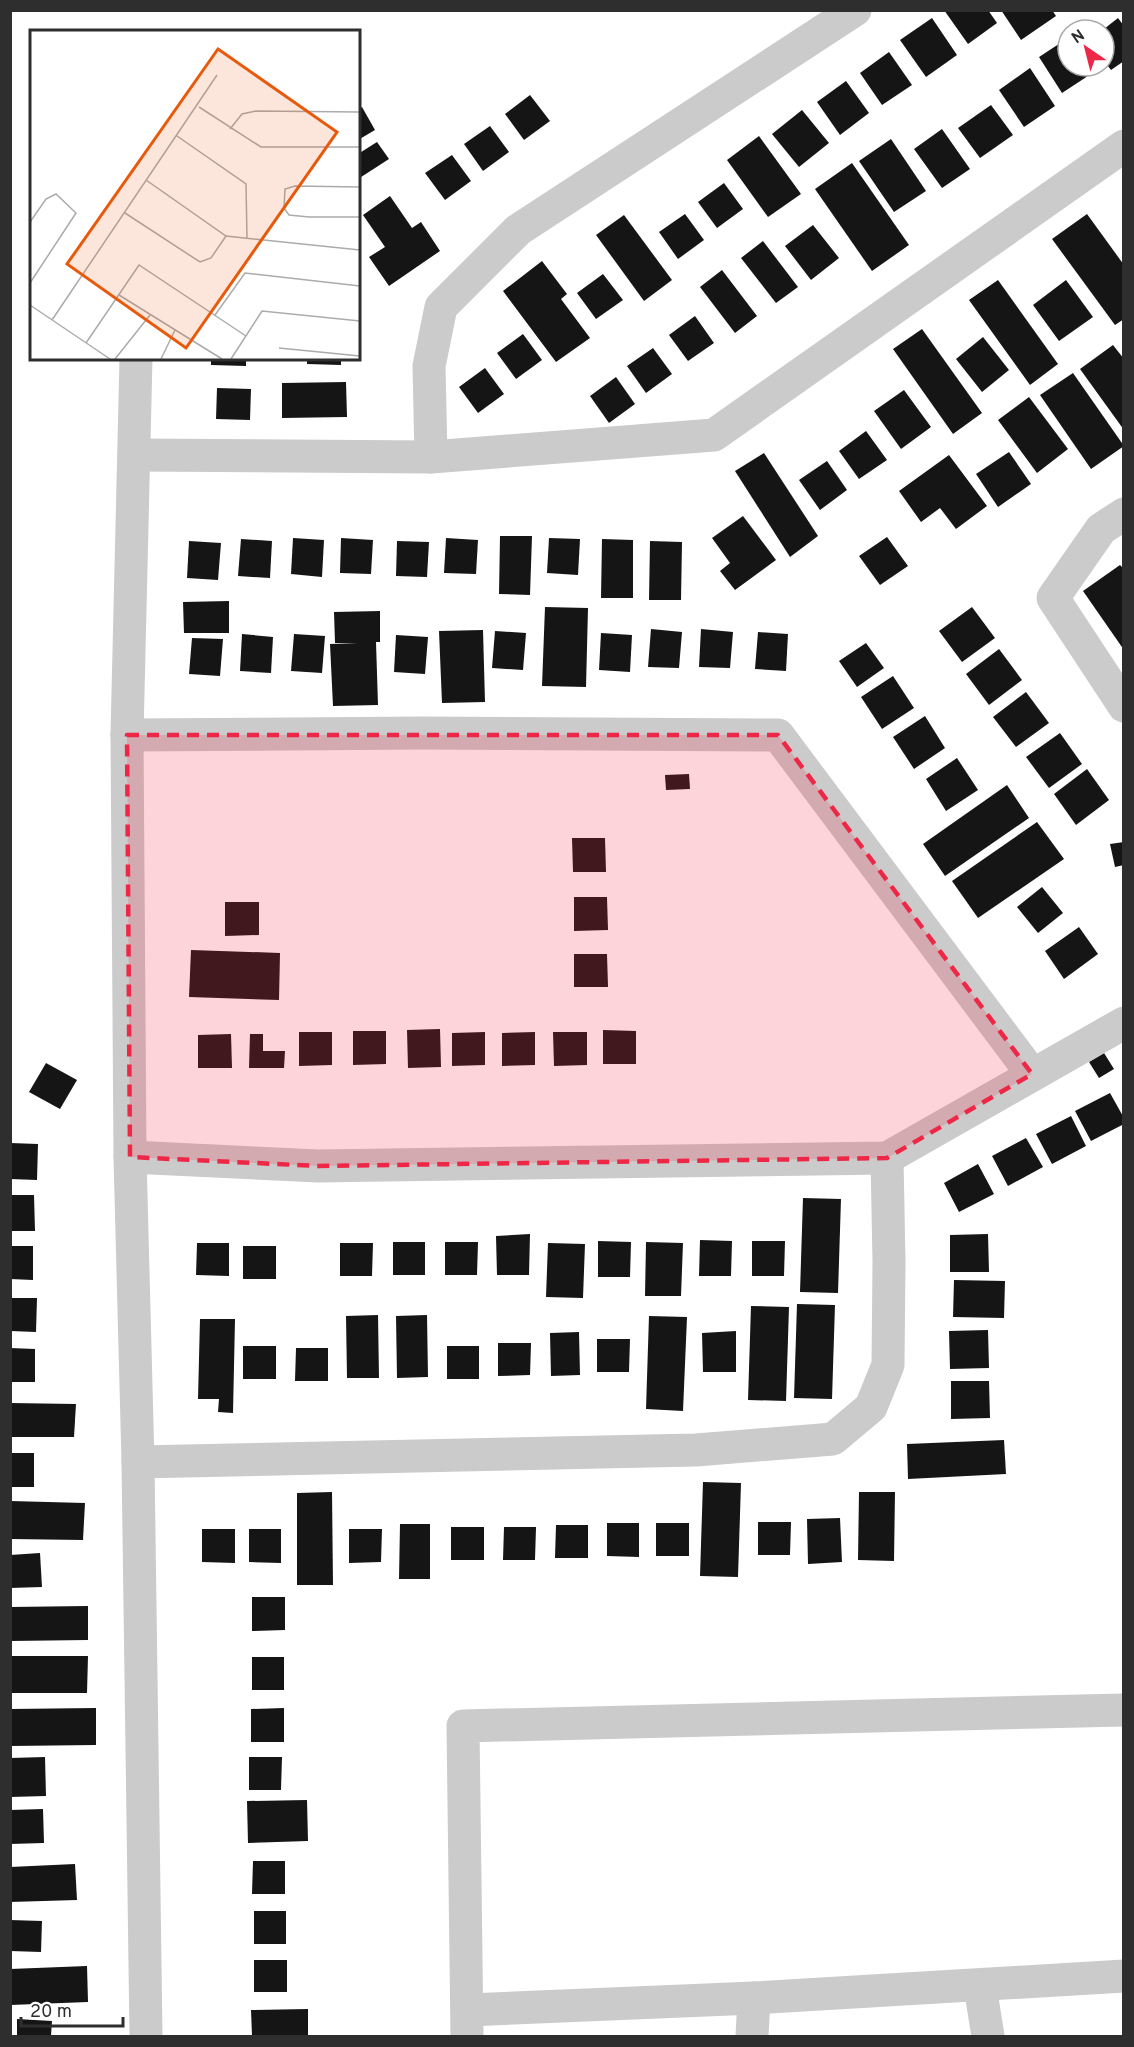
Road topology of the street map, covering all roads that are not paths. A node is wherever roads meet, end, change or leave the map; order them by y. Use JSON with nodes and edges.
{"nodes":[{"id":1,"x":855,"y":10,"type":"edge"},
{"id":2,"x":1124,"y":146,"type":"edge"},
{"id":3,"x":136,"y":360,"type":"edge"},
{"id":4,"x":135,"y":455,"type":"junction"},
{"id":5,"x":430,"y":457,"type":"junction"},
{"id":6,"x":1124,"y":514,"type":"edge"},
{"id":7,"x":1124,"y":706,"type":"edge"},
{"id":8,"x":128,"y":735,"type":"junction"},
{"id":9,"x":1124,"y":1023,"type":"edge"},
{"id":10,"x":1032,"y":1074,"type":"junction"},
{"id":11,"x":130,"y":1157,"type":"junction"},
{"id":12,"x":887,"y":1158,"type":"junction"},
{"id":13,"x":138,"y":1462,"type":"junction"},
{"id":14,"x":1124,"y":1710,"type":"edge"},
{"id":15,"x":1124,"y":1976,"type":"edge"},
{"id":16,"x":980,"y":1986,"type":"junction"},
{"id":17,"x":753,"y":1998,"type":"junction"},
{"id":18,"x":467,"y":2023,"type":"edge"},
{"id":19,"x":146,"y":2037,"type":"edge"},
{"id":20,"x":752,"y":2037,"type":"edge"},
{"id":21,"x":988,"y":2037,"type":"edge"}],
"edges":[{"from":1,"to":5,"type":"street"},
{"from":2,"to":5,"type":"street"},
{"from":3,"to":4,"type":"street"},
{"from":4,"to":5,"type":"street"},
{"from":4,"to":8,"type":"street"},
{"from":6,"to":7,"type":"street"},
{"from":8,"to":10,"type":"street"},
{"from":8,"to":11,"type":"street"},
{"from":9,"to":10,"type":"street"},
{"from":10,"to":12,"type":"street"},
{"from":11,"to":12,"type":"street"},
{"from":11,"to":13,"type":"street"},
{"from":12,"to":13,"type":"street"},
{"from":13,"to":19,"type":"street"},
{"from":14,"to":18,"type":"street"},
{"from":15,"to":16,"type":"street"},
{"from":16,"to":17,"type":"street"},
{"from":16,"to":21,"type":"street"},
{"from":17,"to":18,"type":"street"},
{"from":17,"to":20,"type":"street"}]}
